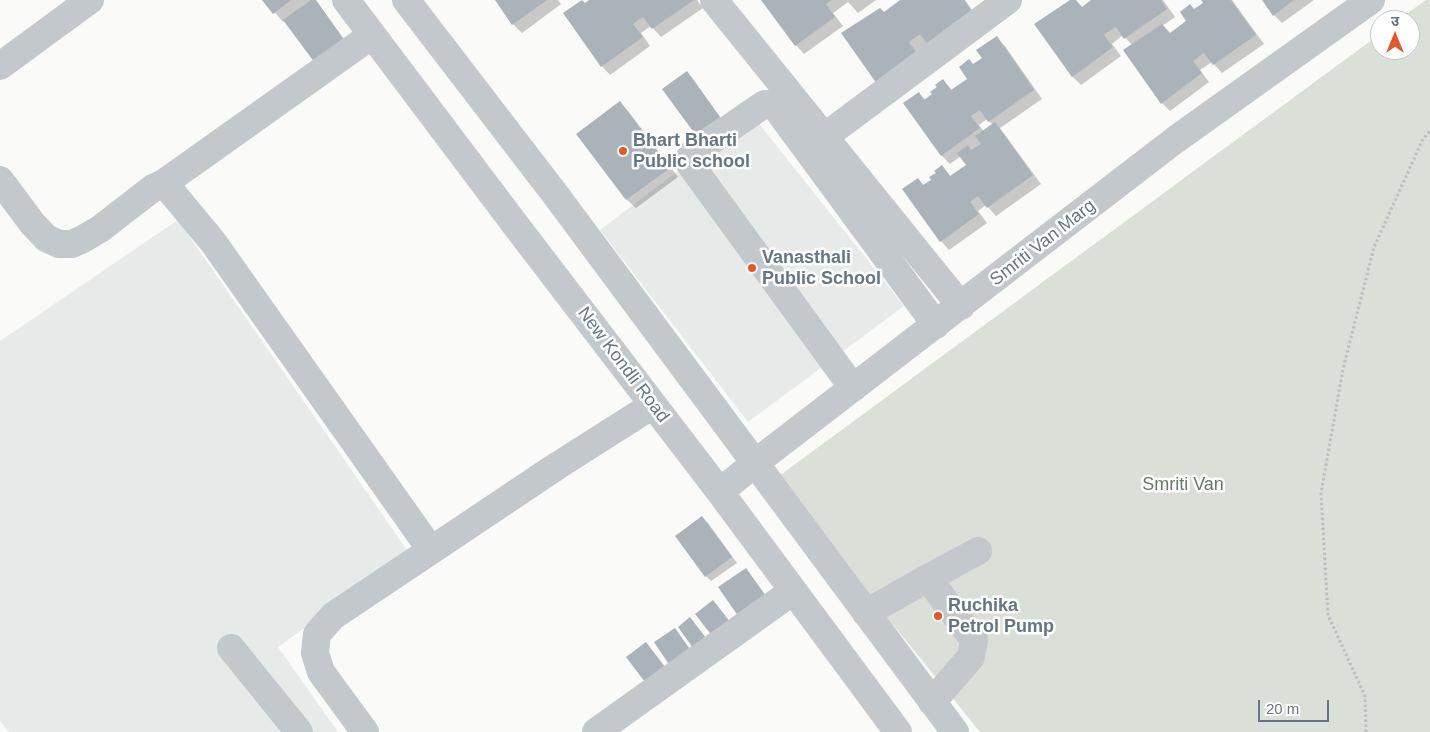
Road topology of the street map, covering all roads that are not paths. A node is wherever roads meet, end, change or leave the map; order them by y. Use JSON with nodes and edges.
{"nodes":[{"id":1,"x":90,"y":0,"type":"edge"},
{"id":2,"x":346,"y":0,"type":"edge"},
{"id":3,"x":406,"y":0,"type":"edge"},
{"id":4,"x":1008,"y":0,"type":"edge"},
{"id":5,"x":1372,"y":0,"type":"edge"},
{"id":6,"x":717,"y":1,"type":"edge"},
{"id":7,"x":372,"y":35,"type":"junction"},
{"id":8,"x":0,"y":66,"type":"edge"},
{"id":9,"x":824,"y":137,"type":"junction"},
{"id":10,"x":0,"y":180,"type":"edge"},
{"id":11,"x":164,"y":183,"type":"junction"},
{"id":12,"x":961,"y":306,"type":"junction"},
{"id":13,"x":936,"y":325,"type":"junction"},
{"id":14,"x":853,"y":388,"type":"junction"},
{"id":15,"x":653,"y":405,"type":"junction"},
{"id":16,"x":755,"y":463,"type":"junction"},
{"id":17,"x":720,"y":492,"type":"junction"},
{"id":18,"x":431,"y":550,"type":"junction"},
{"id":19,"x":978,"y":551,"type":"dead end"},
{"id":20,"x":928,"y":578,"type":"junction"},
{"id":21,"x":793,"y":591,"type":"junction"},
{"id":22,"x":866,"y":613,"type":"junction"},
{"id":23,"x":231,"y":648,"type":"dead end"},
{"id":24,"x":932,"y":702,"type":"junction"},
{"id":25,"x":299,"y":732,"type":"edge"},
{"id":26,"x":364,"y":732,"type":"edge"},
{"id":27,"x":596,"y":732,"type":"edge"},
{"id":28,"x":898,"y":732,"type":"edge"},
{"id":29,"x":954,"y":732,"type":"edge"}],
"edges":[{"from":1,"to":8,"type":"street"},
{"from":2,"to":7,"type":"street","name":"New Kondli Road"},
{"from":3,"to":16,"type":"street"},
{"from":4,"to":9,"type":"street"},
{"from":5,"to":12,"type":"street","name":"Smriti Van Marg"},
{"from":6,"to":9,"type":"street"},
{"from":7,"to":11,"type":"street"},
{"from":7,"to":15,"type":"street","name":"New Kondli Road"},
{"from":9,"to":12,"type":"street"},
{"from":10,"to":11,"type":"street"},
{"from":11,"to":18,"type":"street"},
{"from":12,"to":13,"type":"street","name":"Smriti Van Marg"},
{"from":13,"to":14,"type":"street","name":"Smriti Van Marg"},
{"from":13,"to":14,"type":"street"},
{"from":14,"to":16,"type":"street","name":"Smriti Van Marg"},
{"from":15,"to":17,"type":"street","name":"New Kondli Road"},
{"from":15,"to":18,"type":"street"},
{"from":16,"to":17,"type":"street","name":"Smriti Van Marg"},
{"from":16,"to":22,"type":"street"},
{"from":17,"to":21,"type":"street","name":"New Kondli Road"},
{"from":18,"to":26,"type":"street"},
{"from":19,"to":20,"type":"street"},
{"from":20,"to":22,"type":"street"},
{"from":20,"to":24,"type":"street"},
{"from":21,"to":27,"type":"street"},
{"from":21,"to":28,"type":"street","name":"New Kondli Road"},
{"from":22,"to":24,"type":"street"},
{"from":23,"to":25,"type":"street"},
{"from":24,"to":29,"type":"street"}]}
